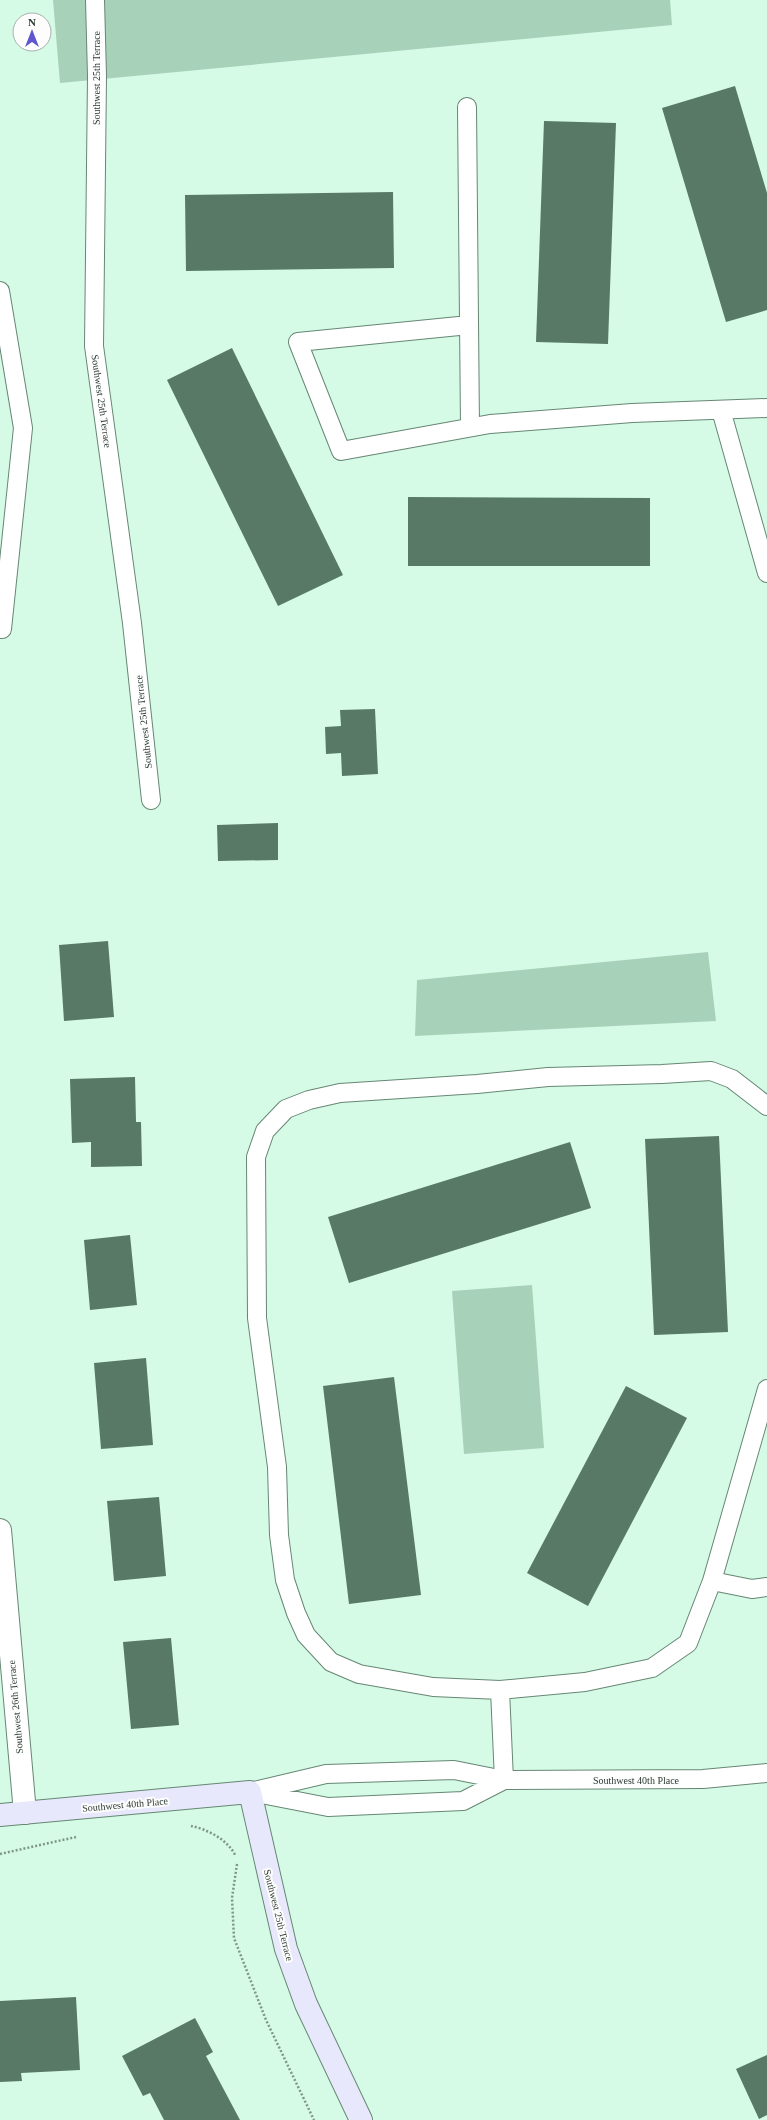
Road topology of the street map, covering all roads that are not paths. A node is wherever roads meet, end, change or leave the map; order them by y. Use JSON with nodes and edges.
{"nodes":[{"id":1,"x":95,"y":0,"type":"edge"},
{"id":2,"x":467,"y":107,"type":"dead end"},
{"id":3,"x":0,"y":291,"type":"edge"},
{"id":4,"x":469,"y":325,"type":"junction"},
{"id":5,"x":767,"y":408,"type":"edge"},
{"id":6,"x":721,"y":410,"type":"junction"},
{"id":7,"x":470,"y":427,"type":"junction"},
{"id":8,"x":767,"y":573,"type":"edge"},
{"id":9,"x":0,"y":629,"type":"edge"},
{"id":10,"x":151,"y":800,"type":"dead end"},
{"id":11,"x":767,"y":1106,"type":"edge"},
{"id":12,"x":767,"y":1390,"type":"edge"},
{"id":13,"x":0,"y":1530,"type":"edge"},
{"id":14,"x":712,"y":1580,"type":"junction"},
{"id":15,"x":767,"y":1587,"type":"edge"},
{"id":16,"x":500,"y":1690,"type":"junction"},
{"id":17,"x":767,"y":1773,"type":"edge"},
{"id":18,"x":504,"y":1780,"type":"junction"},
{"id":19,"x":250,"y":1792,"type":"junction"},
{"id":20,"x":25,"y":1813,"type":"junction"},
{"id":21,"x":0,"y":1815,"type":"edge"},
{"id":22,"x":361,"y":2120,"type":"edge"}],
"edges":[{"from":1,"to":10,"type":"lane","name":"Southwest 25th Terrace"},
{"from":2,"to":4,"type":"lane"},
{"from":3,"to":9,"type":"lane"},
{"from":4,"to":7,"type":"lane"},
{"from":4,"to":7,"type":"lane"},
{"from":5,"to":6,"type":"lane"},
{"from":6,"to":7,"type":"lane"},
{"from":6,"to":8,"type":"lane"},
{"from":11,"to":16,"type":"lane"},
{"from":12,"to":14,"type":"lane"},
{"from":13,"to":20,"type":"street","name":"Southwest 26th Terrace"},
{"from":14,"to":15,"type":"lane"},
{"from":14,"to":16,"type":"lane"},
{"from":16,"to":18,"type":"lane"},
{"from":17,"to":18,"type":"lane","name":"Southwest 40th Place"},
{"from":18,"to":19,"type":"lane","name":"Southwest 40th Place"},
{"from":18,"to":19,"type":"lane","name":"Southwest 40th Place"},
{"from":19,"to":20,"type":"street","name":"Southwest 40th Place"},
{"from":19,"to":22,"type":"street","name":"Southwest 25th Terrace"},
{"from":20,"to":21,"type":"street","name":"Southwest 40th Place"}]}
